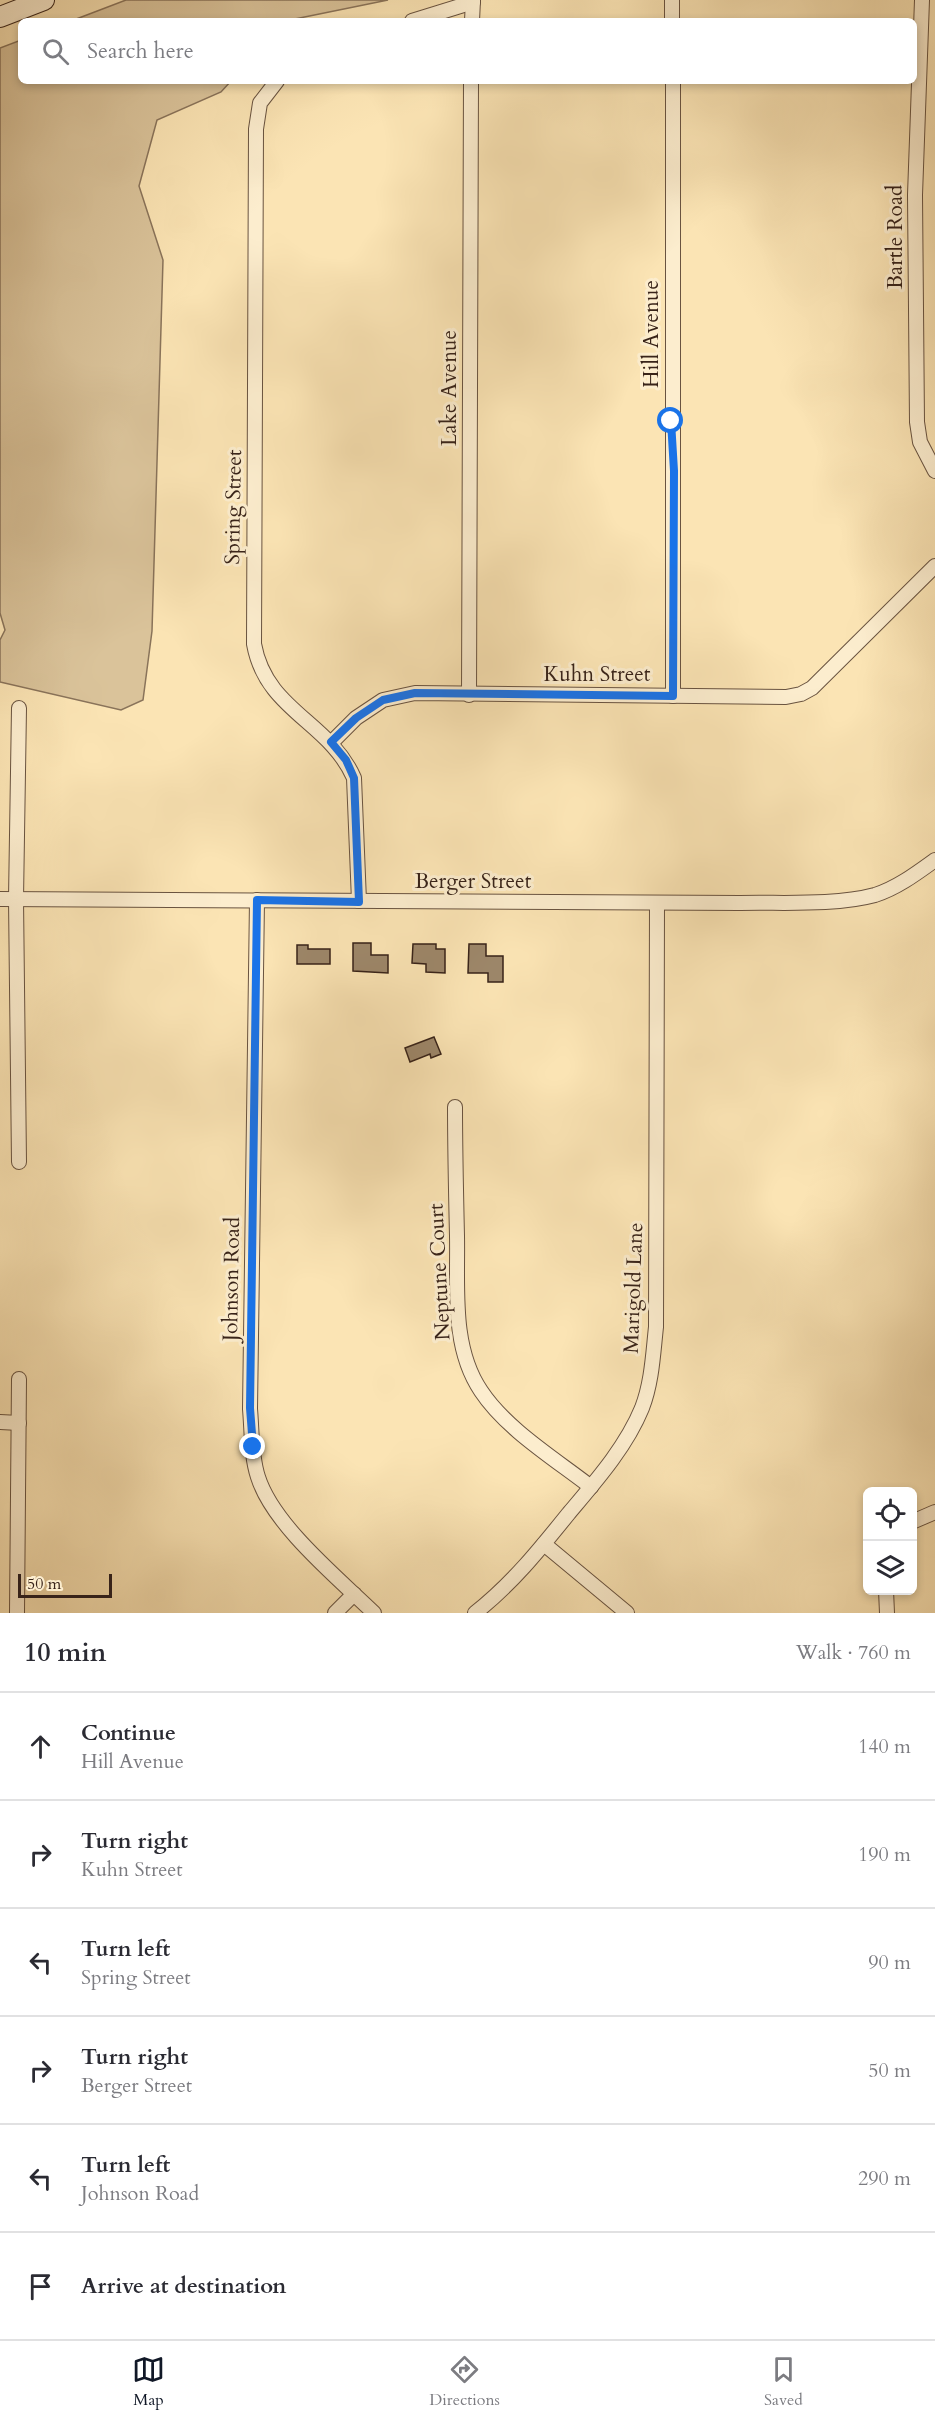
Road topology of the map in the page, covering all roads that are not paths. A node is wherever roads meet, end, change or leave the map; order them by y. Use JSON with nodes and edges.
{"nodes":[{"id":1,"x":44,"y":0,"type":"edge"},
{"id":2,"x":672,"y":0,"type":"edge"},
{"id":3,"x":922,"y":0,"type":"edge"},
{"id":4,"x":473,"y":1,"type":"edge"},
{"id":5,"x":0,"y":17,"type":"edge"},
{"id":6,"x":421,"y":18,"type":"edge"},
{"id":7,"x":472,"y":18,"type":"edge"},
{"id":8,"x":672,"y":18,"type":"edge"},
{"id":9,"x":275,"y":84,"type":"edge"},
{"id":10,"x":471,"y":84,"type":"edge"},
{"id":11,"x":673,"y":84,"type":"edge"},
{"id":12,"x":935,"y":471,"type":"edge"},
{"id":13,"x":935,"y":566,"type":"edge"},
{"id":14,"x":470,"y":695,"type":"junction"},
{"id":15,"x":673,"y":696,"type":"junction"},
{"id":16,"x":19,"y":708,"type":"dead end"},
{"id":17,"x":331,"y":742,"type":"junction"},
{"id":18,"x":935,"y":860,"type":"edge"},
{"id":19,"x":0,"y":899,"type":"edge"},
{"id":20,"x":16,"y":899,"type":"junction"},
{"id":21,"x":257,"y":900,"type":"junction"},
{"id":22,"x":359,"y":902,"type":"junction"},
{"id":23,"x":657,"y":903,"type":"junction"},
{"id":24,"x":455,"y":1107,"type":"dead end"},
{"id":25,"x":19,"y":1162,"type":"dead end"},
{"id":26,"x":19,"y":1379,"type":"dead end"},
{"id":27,"x":0,"y":1422,"type":"edge"},
{"id":28,"x":19,"y":1423,"type":"junction"},
{"id":29,"x":591,"y":1487,"type":"junction"},
{"id":30,"x":935,"y":1512,"type":"edge"},
{"id":31,"x":917,"y":1520,"type":"edge"},
{"id":32,"x":544,"y":1544,"type":"junction"},
{"id":33,"x":354,"y":1594,"type":"junction"},
{"id":34,"x":886,"y":1595,"type":"edge"},
{"id":35,"x":17,"y":1613,"type":"edge"},
{"id":36,"x":335,"y":1613,"type":"edge"},
{"id":37,"x":374,"y":1613,"type":"edge"},
{"id":38,"x":475,"y":1613,"type":"edge"},
{"id":39,"x":627,"y":1613,"type":"edge"},
{"id":40,"x":887,"y":1613,"type":"edge"}],
"edges":[{"from":1,"to":5,"type":"main road"},
{"from":2,"to":8,"type":"street"},
{"from":3,"to":12,"type":"street","name":"Bartle Road"},
{"from":4,"to":6,"type":"street"},
{"from":4,"to":7,"type":"street"},
{"from":9,"to":17,"type":"street","name":"Spring Street"},
{"from":10,"to":14,"type":"street","name":"Lake Avenue"},
{"from":11,"to":15,"type":"street","name":"Hill Avenue"},
{"from":13,"to":15,"type":"street","name":"Kuhn Street"},
{"from":14,"to":15,"type":"street","name":"Kuhn Street"},
{"from":14,"to":17,"type":"street","name":"Kuhn Street"},
{"from":16,"to":20,"type":"street"},
{"from":17,"to":22,"type":"street","name":"Spring Street"},
{"from":18,"to":23,"type":"street","name":"Berger Street"},
{"from":19,"to":20,"type":"street","name":"Berger Street"},
{"from":20,"to":21,"type":"street","name":"Berger Street"},
{"from":20,"to":25,"type":"street"},
{"from":21,"to":22,"type":"street","name":"Berger Street"},
{"from":21,"to":33,"type":"street","name":"Johnson Road"},
{"from":22,"to":23,"type":"street","name":"Berger Street"},
{"from":23,"to":29,"type":"street","name":"Marigold Lane"},
{"from":24,"to":29,"type":"street","name":"Neptune Court"},
{"from":26,"to":28,"type":"street"},
{"from":27,"to":28,"type":"street"},
{"from":28,"to":35,"type":"street"},
{"from":29,"to":32,"type":"street","name":"Marigold Lane"},
{"from":30,"to":31,"type":"street"},
{"from":32,"to":38,"type":"street","name":"Marigold Lane"},
{"from":32,"to":39,"type":"street"},
{"from":33,"to":36,"type":"street"},
{"from":33,"to":37,"type":"street","name":"Johnson Road"},
{"from":34,"to":40,"type":"street"}]}
